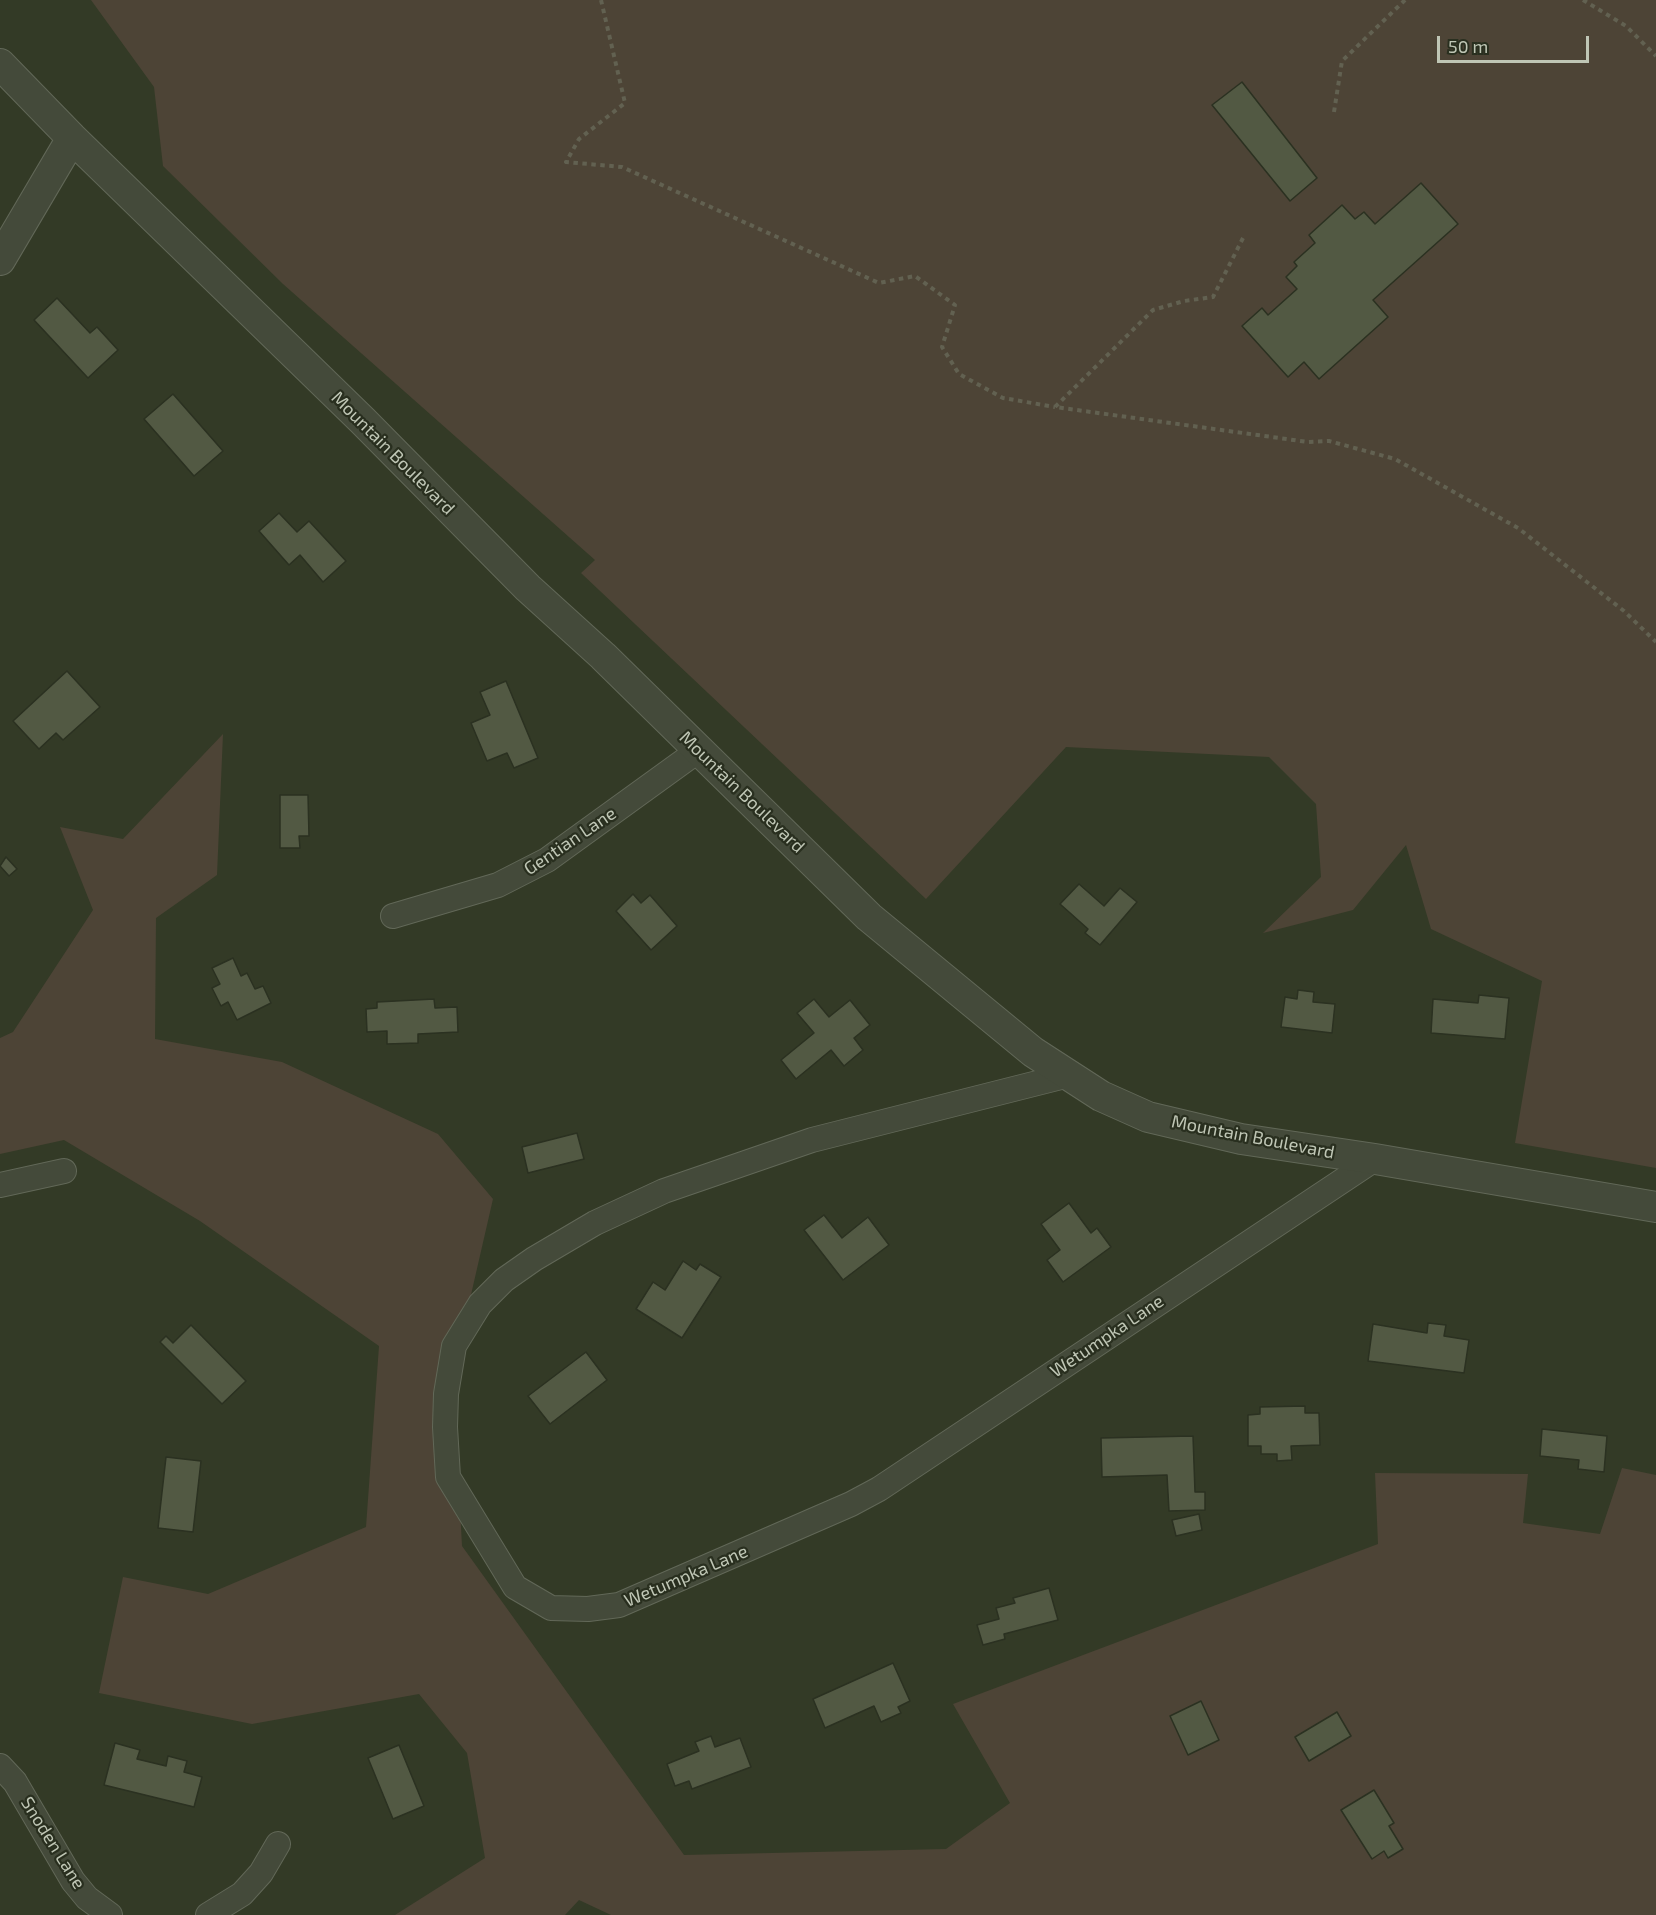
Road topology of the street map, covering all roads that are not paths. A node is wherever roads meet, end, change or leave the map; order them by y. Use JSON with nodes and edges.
{"nodes":[{"id":1,"x":0,"y":64,"type":"edge"},
{"id":2,"x":72,"y":138,"type":"junction"},
{"id":3,"x":0,"y":260,"type":"edge"},
{"id":4,"x":699,"y":750,"type":"junction"},
{"id":5,"x":393,"y":916,"type":"dead end"},
{"id":6,"x":1069,"y":1075,"type":"junction"},
{"id":7,"x":1375,"y":1158,"type":"junction"},
{"id":8,"x":64,"y":1171,"type":"dead end"},
{"id":9,"x":0,"y":1185,"type":"edge"},
{"id":10,"x":1656,"y":1207,"type":"edge"},
{"id":11,"x":0,"y":1766,"type":"edge"},
{"id":12,"x":278,"y":1844,"type":"dead end"},
{"id":13,"x":110,"y":1915,"type":"edge"},
{"id":14,"x":208,"y":1915,"type":"edge"}],
"edges":[{"from":1,"to":2,"type":"street","name":"Mountain Boulevard"},
{"from":2,"to":3,"type":"street"},
{"from":2,"to":4,"type":"street","name":"Mountain Boulevard"},
{"from":4,"to":5,"type":"street","name":"Gentian Lane"},
{"from":4,"to":6,"type":"street","name":"Mountain Boulevard"},
{"from":6,"to":7,"type":"street","name":"Mountain Boulevard"},
{"from":6,"to":7,"type":"street","name":"Wetumpka Lane"},
{"from":7,"to":10,"type":"street","name":"Mountain Boulevard"},
{"from":8,"to":9,"type":"street"},
{"from":11,"to":13,"type":"street","name":"Snoden Lane"},
{"from":12,"to":14,"type":"street"}]}
